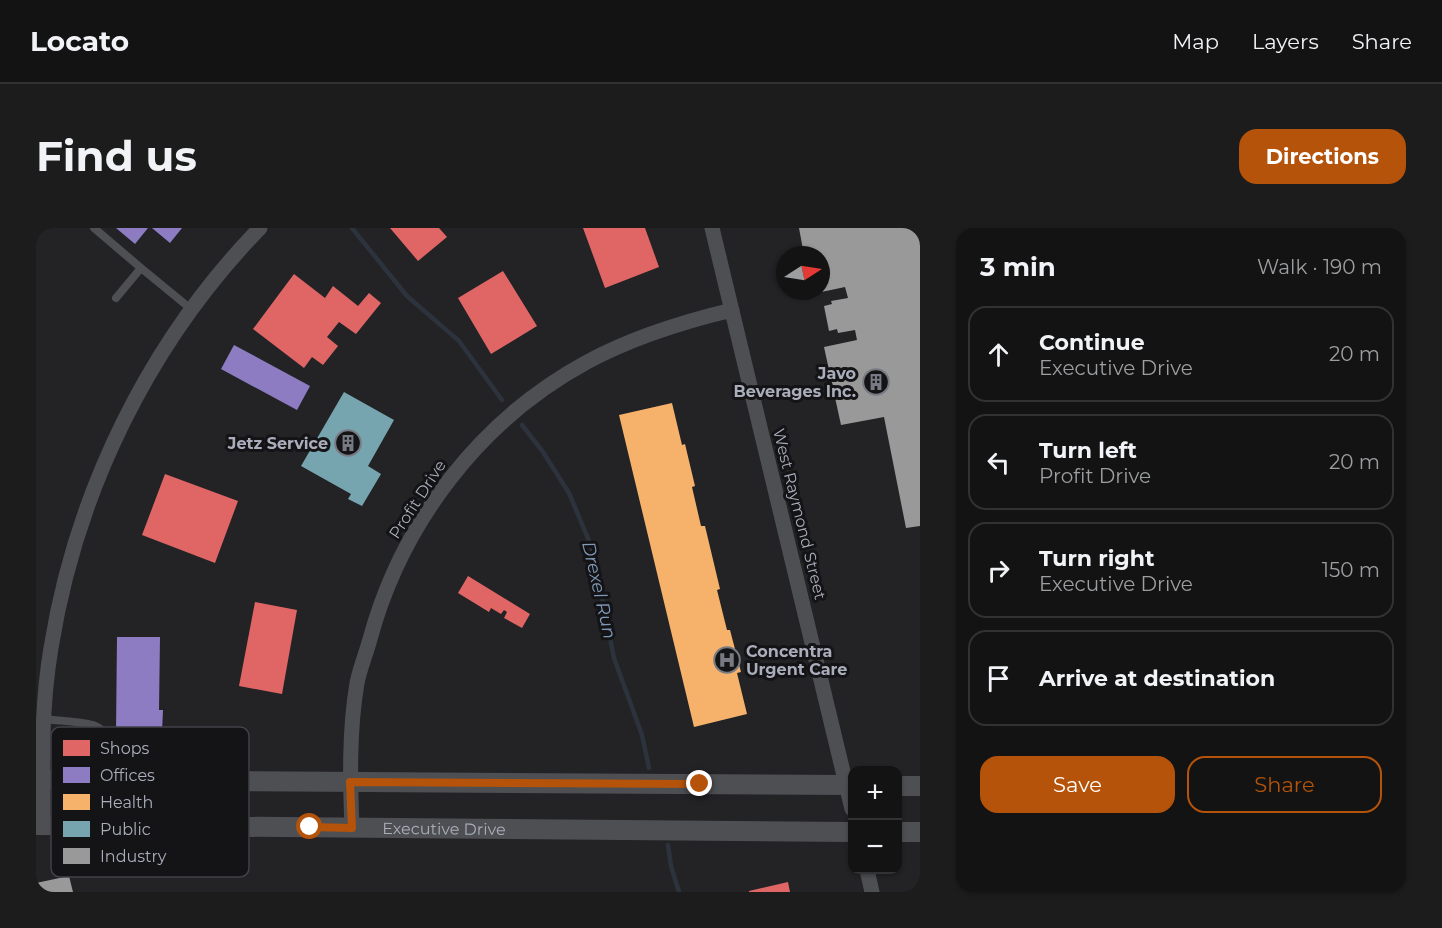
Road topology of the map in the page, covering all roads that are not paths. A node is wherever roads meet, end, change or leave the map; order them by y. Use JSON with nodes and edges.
{"nodes":[{"id":1,"x":93,"y":228,"type":"edge"},
{"id":2,"x":260,"y":228,"type":"edge"},
{"id":3,"x":712,"y":228,"type":"edge"},
{"id":4,"x":141,"y":268,"type":"junction"},
{"id":5,"x":116,"y":298,"type":"dead end"},
{"id":6,"x":191,"y":309,"type":"junction"},
{"id":7,"x":732,"y":310,"type":"junction"},
{"id":8,"x":44,"y":719,"type":"junction"},
{"id":9,"x":97,"y":727,"type":"edge"},
{"id":10,"x":848,"y":777,"type":"edge"},
{"id":11,"x":39,"y":780,"type":"edge"},
{"id":12,"x":249,"y":781,"type":"edge"},
{"id":13,"x":350,"y":782,"type":"junction"},
{"id":14,"x":848,"y":785,"type":"edge"},
{"id":15,"x":902,"y":786,"type":"edge"},
{"id":16,"x":920,"y":786,"type":"edge"},
{"id":17,"x":40,"y":825,"type":"edge"},
{"id":18,"x":249,"y":827,"type":"edge"},
{"id":19,"x":352,"y":828,"type":"junction"},
{"id":20,"x":848,"y":832,"type":"edge"},
{"id":21,"x":902,"y":832,"type":"edge"},
{"id":22,"x":920,"y":832,"type":"edge"},
{"id":23,"x":868,"y":874,"type":"edge"},
{"id":24,"x":872,"y":892,"type":"edge"}],
"edges":[{"from":1,"to":4,"type":"lane"},
{"from":2,"to":6,"type":"street"},
{"from":3,"to":7,"type":"street","name":"West Raymond Street"},
{"from":4,"to":5,"type":"lane"},
{"from":4,"to":6,"type":"lane"},
{"from":6,"to":8,"type":"street"},
{"from":7,"to":10,"type":"street","name":"West Raymond Street"},
{"from":7,"to":13,"type":"street","name":"Profit Drive"},
{"from":8,"to":9,"type":"lane"},
{"from":8,"to":11,"type":"street"},
{"from":11,"to":17,"type":"street"},
{"from":12,"to":13,"type":"street"},
{"from":13,"to":14,"type":"street"},
{"from":13,"to":19,"type":"street","name":"Profit Drive"},
{"from":15,"to":16,"type":"street"},
{"from":18,"to":19,"type":"street","name":"Executive Drive"},
{"from":19,"to":20,"type":"street","name":"Executive Drive"},
{"from":21,"to":22,"type":"street"},
{"from":23,"to":24,"type":"street"}]}
